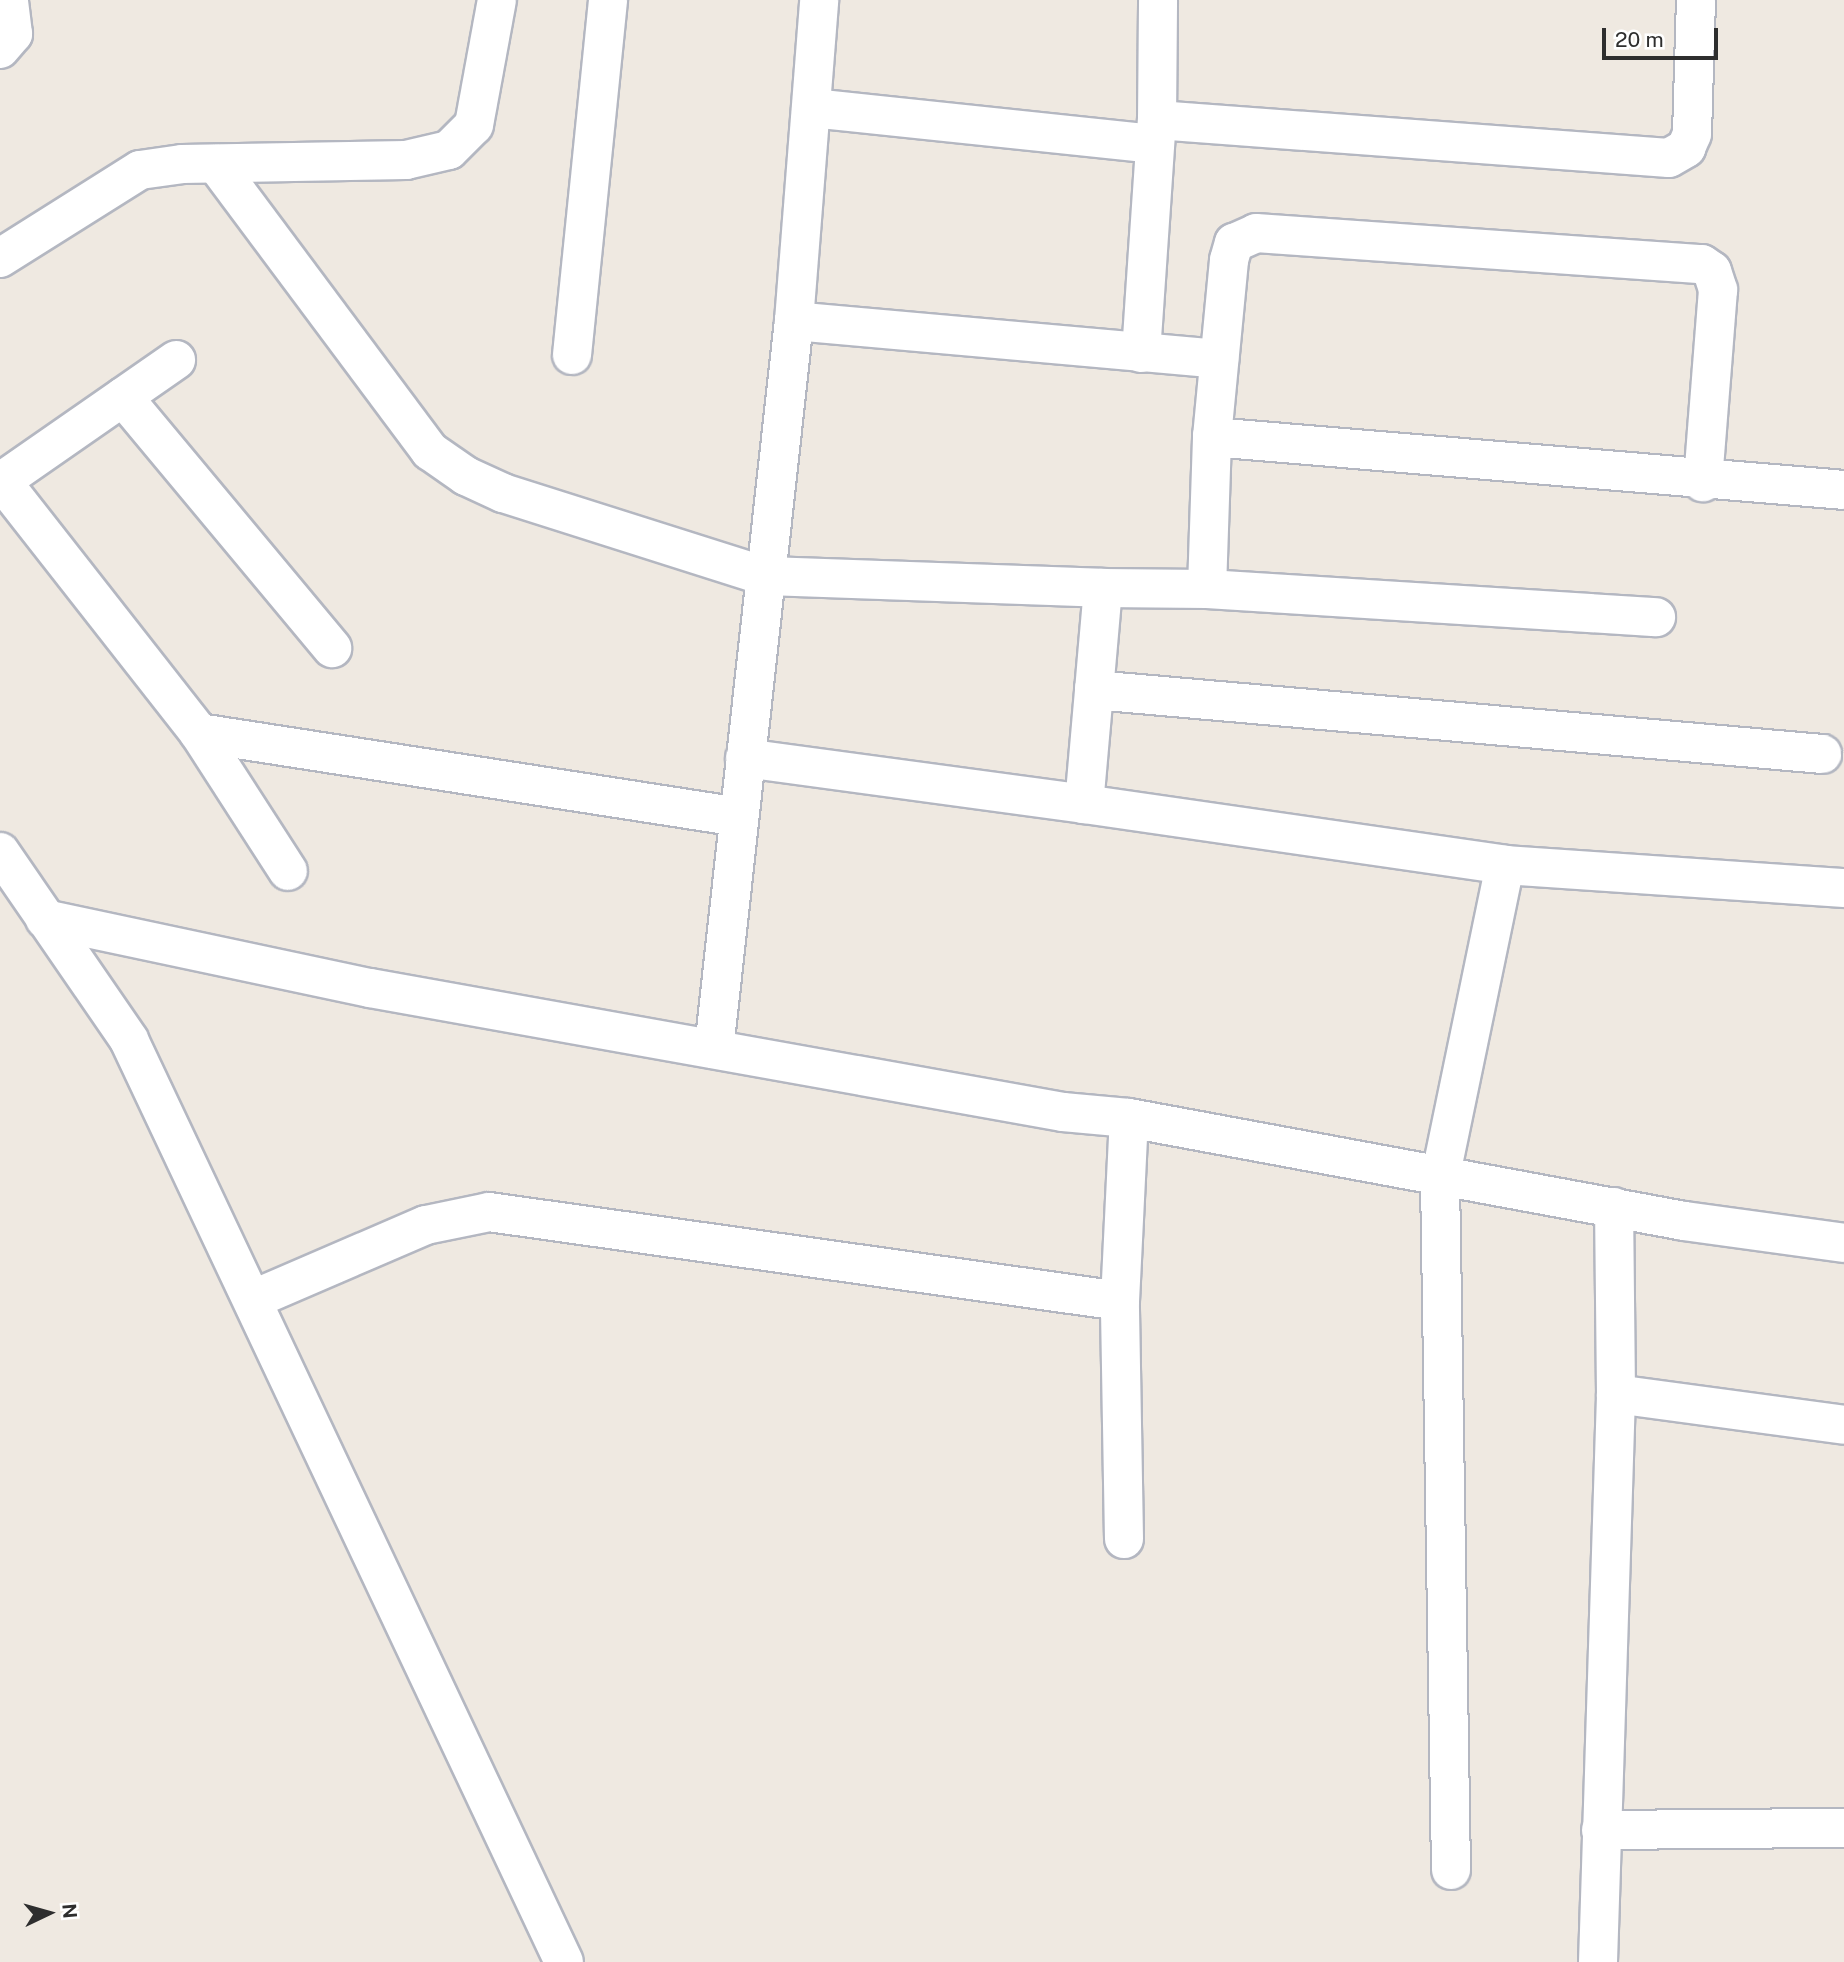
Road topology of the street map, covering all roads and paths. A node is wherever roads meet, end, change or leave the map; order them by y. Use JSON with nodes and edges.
{"nodes":[{"id":1,"x":9,"y":0,"type":"edge"},
{"id":2,"x":497,"y":0,"type":"edge"},
{"id":3,"x":608,"y":0,"type":"edge"},
{"id":4,"x":819,"y":0,"type":"edge"},
{"id":5,"x":1158,"y":0,"type":"edge"},
{"id":6,"x":1696,"y":0,"type":"edge"},
{"id":7,"x":0,"y":49,"type":"edge"},
{"id":8,"x":812,"y":108,"type":"junction"},
{"id":9,"x":1155,"y":132,"type":"junction"},
{"id":10,"x":216,"y":164,"type":"junction"},
{"id":11,"x":0,"y":258,"type":"edge"},
{"id":12,"x":794,"y":321,"type":"junction"},
{"id":13,"x":1141,"y":353,"type":"junction"},
{"id":14,"x":572,"y":355,"type":"dead end"},
{"id":15,"x":1219,"y":359,"type":"junction"},
{"id":16,"x":176,"y":360,"type":"dead end"},
{"id":17,"x":123,"y":397,"type":"junction"},
{"id":18,"x":1212,"y":437,"type":"junction"},
{"id":19,"x":1,"y":480,"type":"edge"},
{"id":20,"x":1703,"y":482,"type":"junction"},
{"id":21,"x":1844,"y":490,"type":"edge"},
{"id":22,"x":765,"y":576,"type":"junction"},
{"id":23,"x":1103,"y":588,"type":"junction"},
{"id":24,"x":1207,"y":589,"type":"junction"},
{"id":25,"x":1656,"y":617,"type":"dead end"},
{"id":26,"x":331,"y":648,"type":"dead end"},
{"id":27,"x":1094,"y":690,"type":"junction"},
{"id":28,"x":199,"y":733,"type":"junction"},
{"id":29,"x":1822,"y":754,"type":"dead end"},
{"id":30,"x":746,"y":758,"type":"junction"},
{"id":31,"x":1084,"y":804,"type":"junction"},
{"id":32,"x":739,"y":817,"type":"junction"},
{"id":33,"x":0,"y":852,"type":"edge"},
{"id":34,"x":1505,"y":865,"type":"junction"},
{"id":35,"x":288,"y":871,"type":"dead end"},
{"id":36,"x":1844,"y":888,"type":"edge"},
{"id":37,"x":45,"y":919,"type":"junction"},
{"id":38,"x":714,"y":1049,"type":"junction"},
{"id":39,"x":1129,"y":1118,"type":"junction"},
{"id":40,"x":1440,"y":1178,"type":"junction"},
{"id":41,"x":1614,"y":1206,"type":"junction"},
{"id":42,"x":1844,"y":1244,"type":"edge"},
{"id":43,"x":254,"y":1299,"type":"junction"},
{"id":44,"x":1120,"y":1301,"type":"junction"},
{"id":45,"x":1616,"y":1394,"type":"junction"},
{"id":46,"x":1844,"y":1425,"type":"edge"},
{"id":47,"x":1124,"y":1539,"type":"dead end"},
{"id":48,"x":1844,"y":1828,"type":"edge"},
{"id":49,"x":1601,"y":1830,"type":"junction"},
{"id":50,"x":1451,"y":1870,"type":"dead end"},
{"id":51,"x":564,"y":1962,"type":"edge"},
{"id":52,"x":1598,"y":1962,"type":"edge"}],
"edges":[{"from":1,"to":7,"type":"street"},
{"from":2,"to":10,"type":"street"},
{"from":3,"to":14,"type":"street"},
{"from":4,"to":8,"type":"street"},
{"from":5,"to":9,"type":"street"},
{"from":6,"to":9,"type":"street"},
{"from":8,"to":9,"type":"street"},
{"from":8,"to":12,"type":"street"},
{"from":9,"to":13,"type":"street"},
{"from":10,"to":11,"type":"street"},
{"from":10,"to":22,"type":"street"},
{"from":12,"to":13,"type":"street"},
{"from":12,"to":22,"type":"street"},
{"from":13,"to":15,"type":"street"},
{"from":15,"to":18,"type":"street"},
{"from":15,"to":20,"type":"street"},
{"from":16,"to":17,"type":"street"},
{"from":17,"to":19,"type":"street"},
{"from":17,"to":26,"type":"street"},
{"from":18,"to":20,"type":"street"},
{"from":18,"to":24,"type":"street"},
{"from":19,"to":28,"type":"street"},
{"from":20,"to":21,"type":"street"},
{"from":22,"to":23,"type":"street"},
{"from":22,"to":30,"type":"street"},
{"from":23,"to":24,"type":"street"},
{"from":23,"to":27,"type":"street"},
{"from":24,"to":25,"type":"street"},
{"from":27,"to":29,"type":"street"},
{"from":27,"to":31,"type":"street"},
{"from":28,"to":32,"type":"street"},
{"from":28,"to":35,"type":"street"},
{"from":30,"to":31,"type":"street"},
{"from":30,"to":32,"type":"street"},
{"from":31,"to":34,"type":"street"},
{"from":32,"to":38,"type":"street"},
{"from":33,"to":37,"type":"street"},
{"from":34,"to":36,"type":"street"},
{"from":34,"to":40,"type":"street"},
{"from":37,"to":38,"type":"street"},
{"from":37,"to":43,"type":"street"},
{"from":38,"to":39,"type":"street"},
{"from":39,"to":40,"type":"street"},
{"from":39,"to":44,"type":"street"},
{"from":40,"to":41,"type":"street"},
{"from":40,"to":50,"type":"street"},
{"from":41,"to":42,"type":"street"},
{"from":41,"to":45,"type":"street"},
{"from":43,"to":44,"type":"street"},
{"from":43,"to":51,"type":"street"},
{"from":44,"to":47,"type":"street"},
{"from":45,"to":46,"type":"street"},
{"from":45,"to":49,"type":"street"},
{"from":48,"to":49,"type":"street"},
{"from":49,"to":52,"type":"street"}]}
